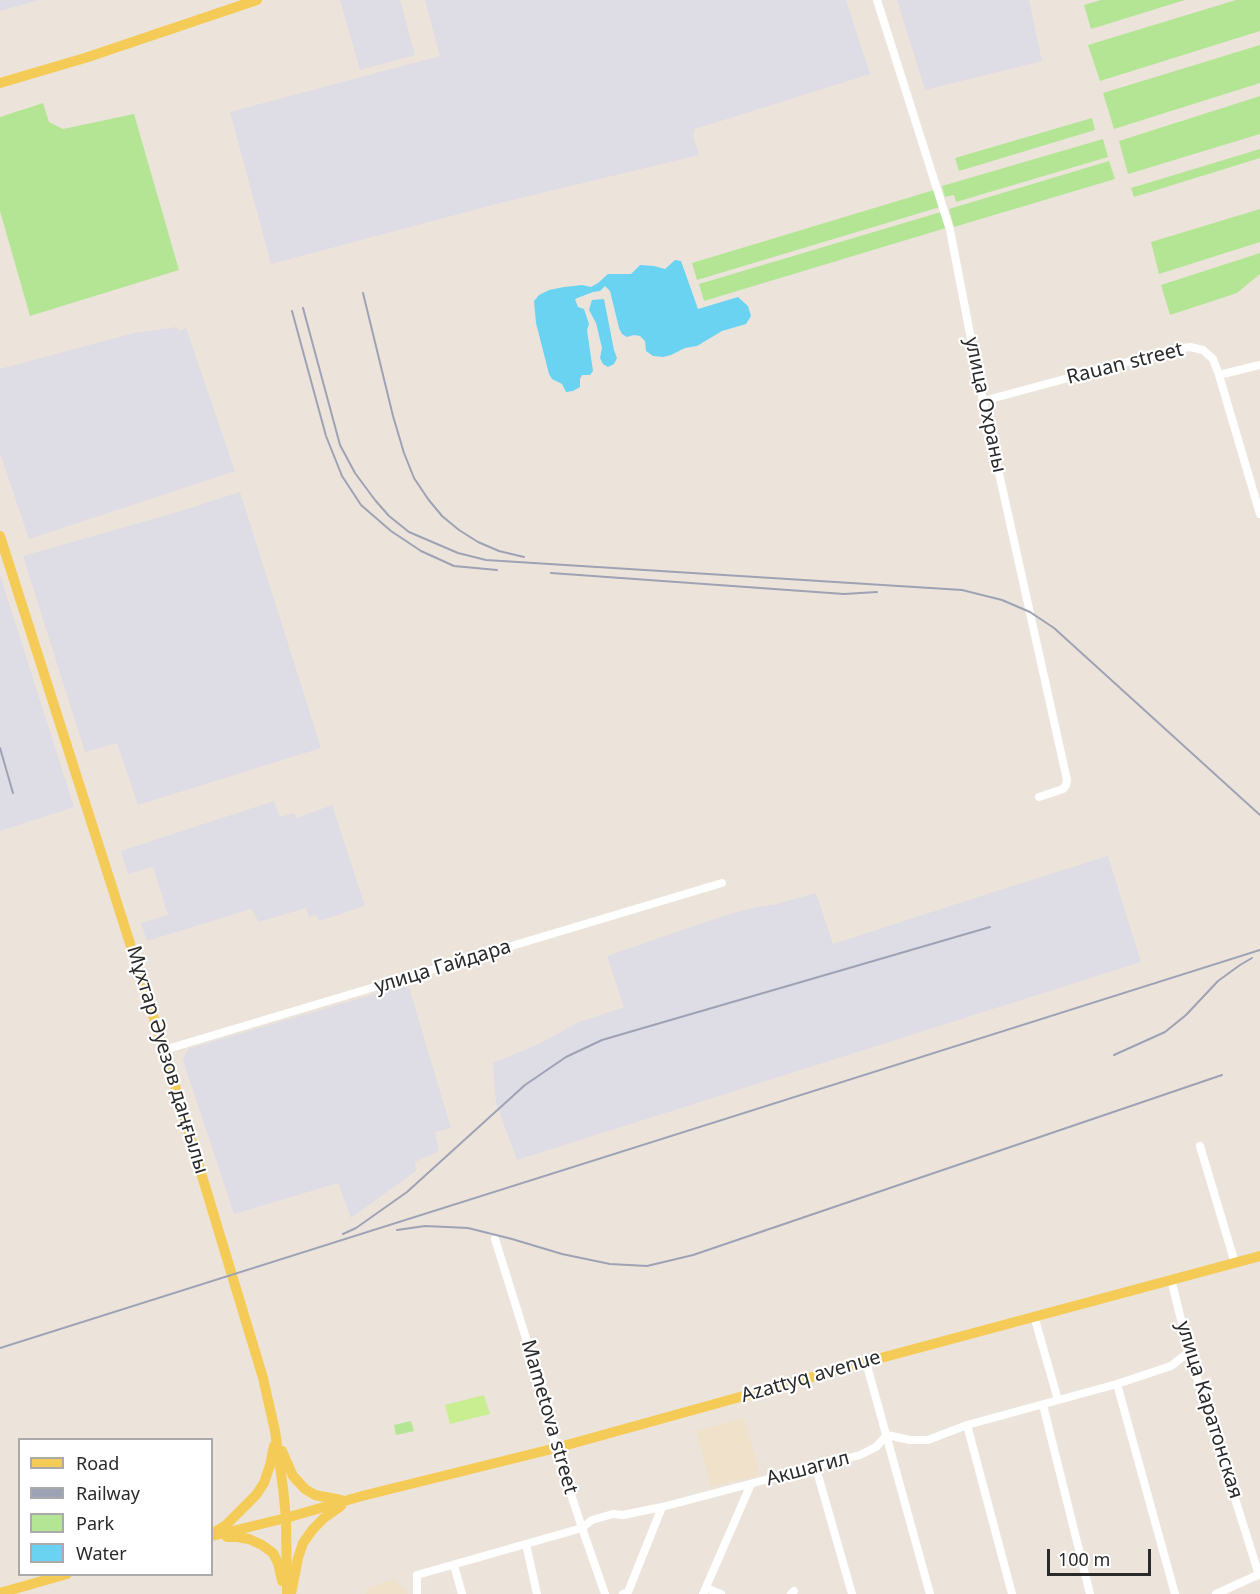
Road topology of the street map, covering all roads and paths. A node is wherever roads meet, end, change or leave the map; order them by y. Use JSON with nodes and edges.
{"nodes":[{"id":1,"x":257,"y":0,"type":"edge"},
{"id":2,"x":877,"y":0,"type":"edge"},
{"id":3,"x":0,"y":83,"type":"edge"},
{"id":4,"x":1260,"y":365,"type":"edge"},
{"id":5,"x":1219,"y":375,"type":"junction"},
{"id":6,"x":982,"y":401,"type":"junction"},
{"id":7,"x":1260,"y":514,"type":"edge"},
{"id":8,"x":0,"y":536,"type":"edge"},
{"id":9,"x":1039,"y":797,"type":"dead end"},
{"id":10,"x":722,"y":883,"type":"dead end"},
{"id":11,"x":164,"y":1050,"type":"junction"},
{"id":12,"x":1200,"y":1146,"type":"dead end"},
{"id":13,"x":495,"y":1239,"type":"dead end"},
{"id":14,"x":1260,"y":1256,"type":"edge"},
{"id":15,"x":1235,"y":1263,"type":"junction"},
{"id":16,"x":1171,"y":1279,"type":"junction"},
{"id":17,"x":1034,"y":1316,"type":"junction"},
{"id":18,"x":1190,"y":1352,"type":"junction"},
{"id":19,"x":866,"y":1362,"type":"junction"},
{"id":20,"x":1117,"y":1384,"type":"junction"},
{"id":21,"x":1058,"y":1400,"type":"junction"},
{"id":22,"x":1042,"y":1405,"type":"junction"},
{"id":23,"x":967,"y":1425,"type":"junction"},
{"id":24,"x":275,"y":1431,"type":"junction"},
{"id":25,"x":887,"y":1435,"type":"junction"},
{"id":26,"x":556,"y":1448,"type":"junction"},
{"id":27,"x":816,"y":1468,"type":"junction"},
{"id":28,"x":751,"y":1484,"type":"junction"},
{"id":29,"x":358,"y":1497,"type":"junction"},
{"id":30,"x":662,"y":1507,"type":"junction"},
{"id":31,"x":286,"y":1518,"type":"junction"},
{"id":32,"x":582,"y":1528,"type":"junction"},
{"id":33,"x":213,"y":1535,"type":"edge"},
{"id":34,"x":213,"y":1536,"type":"edge"},
{"id":35,"x":213,"y":1536,"type":"edge"},
{"id":36,"x":526,"y":1544,"type":"junction"},
{"id":37,"x":454,"y":1565,"type":"junction"},
{"id":38,"x":1260,"y":1574,"type":"edge"},
{"id":39,"x":63,"y":1576,"type":"edge"},
{"id":40,"x":704,"y":1591,"type":"edge"},
{"id":41,"x":0,"y":1593,"type":"edge"},
{"id":42,"x":288,"y":1594,"type":"edge"},
{"id":43,"x":417,"y":1594,"type":"edge"},
{"id":44,"x":462,"y":1594,"type":"edge"},
{"id":45,"x":537,"y":1594,"type":"edge"},
{"id":46,"x":605,"y":1594,"type":"edge"},
{"id":47,"x":623,"y":1594,"type":"edge"},
{"id":48,"x":721,"y":1594,"type":"edge"},
{"id":49,"x":852,"y":1594,"type":"edge"},
{"id":50,"x":930,"y":1594,"type":"edge"},
{"id":51,"x":1012,"y":1594,"type":"edge"},
{"id":52,"x":1090,"y":1594,"type":"edge"},
{"id":53,"x":1175,"y":1594,"type":"edge"},
{"id":54,"x":1216,"y":1594,"type":"edge"}],
"edges":[{"from":1,"to":3,"type":"main road"},
{"from":2,"to":6,"type":"street","name":"улица Охраны"},
{"from":4,"to":5,"type":"street"},
{"from":5,"to":6,"type":"street","name":"Rauan street"},
{"from":5,"to":7,"type":"street","name":"Rauan street"},
{"from":6,"to":9,"type":"street","name":"улица Охраны"},
{"from":8,"to":11,"type":"main road","name":"Мұхтар Әуезов даңғылы"},
{"from":10,"to":11,"type":"street","name":"улица Гайдара"},
{"from":11,"to":24,"type":"main road","name":"Мұхтар Әуезов даңғылы"},
{"from":12,"to":15,"type":"street"},
{"from":13,"to":26,"type":"street","name":"Mametova street"},
{"from":14,"to":15,"type":"main road","name":"Azattyq avenue"},
{"from":15,"to":16,"type":"main road","name":"Azattyq avenue"},
{"from":16,"to":17,"type":"main road","name":"Azattyq avenue"},
{"from":16,"to":18,"type":"street","name":"улица Каратонская"},
{"from":17,"to":19,"type":"main road","name":"Azattyq avenue"},
{"from":17,"to":21,"type":"street"},
{"from":18,"to":20,"type":"street"},
{"from":18,"to":38,"type":"street","name":"улица Каратонская"},
{"from":19,"to":25,"type":"street"},
{"from":19,"to":26,"type":"main road","name":"Azattyq avenue"},
{"from":20,"to":21,"type":"street"},
{"from":20,"to":53,"type":"street"},
{"from":21,"to":22,"type":"street"},
{"from":22,"to":23,"type":"street"},
{"from":22,"to":52,"type":"street"},
{"from":23,"to":25,"type":"street"},
{"from":23,"to":51,"type":"street"},
{"from":24,"to":29,"type":"main road"},
{"from":24,"to":31,"type":"main road","name":"Мұхтар Әуезов даңғылы"},
{"from":24,"to":33,"type":"main road"},
{"from":25,"to":27,"type":"street","name":"Акшагил"},
{"from":25,"to":50,"type":"street"},
{"from":26,"to":29,"type":"main road","name":"Azattyq avenue"},
{"from":26,"to":32,"type":"street","name":"Mametova street"},
{"from":27,"to":28,"type":"street","name":"Акшагил"},
{"from":27,"to":49,"type":"street"},
{"from":28,"to":30,"type":"street","name":"Акшагил"},
{"from":28,"to":40,"type":"street"},
{"from":29,"to":31,"type":"main road"},
{"from":29,"to":42,"type":"main road"},
{"from":30,"to":32,"type":"street","name":"Акшагил"},
{"from":30,"to":47,"type":"street"},
{"from":31,"to":34,"type":"main road"},
{"from":31,"to":42,"type":"main road","name":"Мұхтар Әуезов даңғылы"},
{"from":32,"to":36,"type":"street","name":"Акшагил"},
{"from":32,"to":46,"type":"street","name":"Mametova street"},
{"from":35,"to":42,"type":"main road"},
{"from":36,"to":37,"type":"street","name":"Акшагил"},
{"from":36,"to":45,"type":"street"},
{"from":37,"to":43,"type":"street","name":"Акшагил"},
{"from":37,"to":44,"type":"street"},
{"from":38,"to":54,"type":"street"},
{"from":39,"to":41,"type":"main road"},
{"from":40,"to":48,"type":"street"}]}
